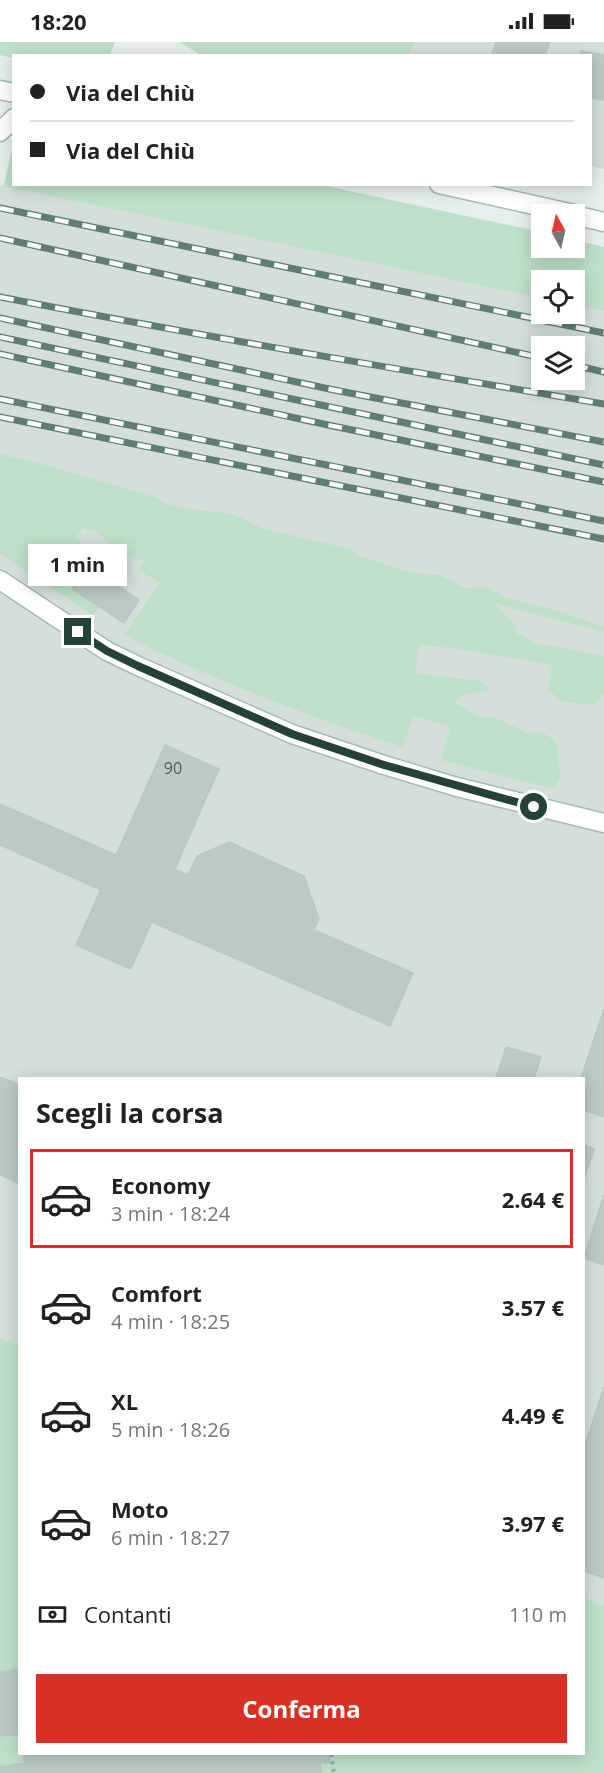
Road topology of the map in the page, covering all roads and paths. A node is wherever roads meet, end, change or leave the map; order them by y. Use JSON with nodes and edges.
{"nodes":[{"id":1,"x":12,"y":120,"type":"edge"},
{"id":2,"x":0,"y":132,"type":"edge"},
{"id":3,"x":449,"y":186,"type":"edge"},
{"id":4,"x":531,"y":205,"type":"edge"},
{"id":5,"x":585,"y":218,"type":"edge"},
{"id":6,"x":604,"y":222,"type":"edge"},
{"id":7,"x":0,"y":580,"type":"edge"},
{"id":8,"x":604,"y":823,"type":"edge"},
{"id":9,"x":331,"y":1755,"type":"edge"},
{"id":10,"x":334,"y":1773,"type":"edge"}],
"edges":[{"from":1,"to":2,"type":"street"},
{"from":3,"to":4,"type":"street"},
{"from":5,"to":6,"type":"street"},
{"from":7,"to":8,"type":"street"},
{"from":9,"to":10,"type":"path"}]}
